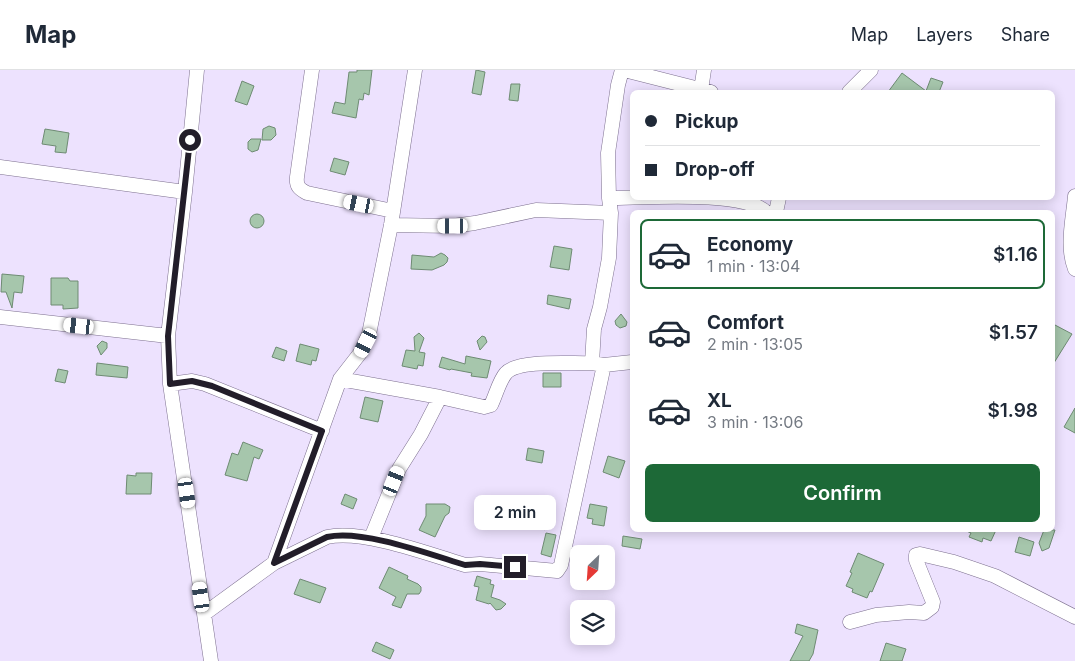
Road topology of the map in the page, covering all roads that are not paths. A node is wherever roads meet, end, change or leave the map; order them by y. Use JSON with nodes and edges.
{"nodes":[{"id":1,"x":196,"y":70,"type":"edge"},
{"id":2,"x":312,"y":70,"type":"edge"},
{"id":3,"x":415,"y":70,"type":"edge"},
{"id":4,"x":623,"y":70,"type":"edge"},
{"id":5,"x":704,"y":70,"type":"edge"},
{"id":6,"x":871,"y":70,"type":"edge"},
{"id":7,"x":702,"y":90,"type":"edge"},
{"id":8,"x":706,"y":90,"type":"edge"},
{"id":9,"x":851,"y":90,"type":"edge"},
{"id":10,"x":0,"y":167,"type":"edge"},
{"id":11,"x":185,"y":192,"type":"junction"},
{"id":12,"x":1075,"y":196,"type":"edge"},
{"id":13,"x":609,"y":198,"type":"junction"},
{"id":14,"x":630,"y":198,"type":"edge"},
{"id":15,"x":729,"y":200,"type":"edge"},
{"id":16,"x":763,"y":210,"type":"edge"},
{"id":17,"x":393,"y":211,"type":"junction"},
{"id":18,"x":611,"y":213,"type":"junction"},
{"id":19,"x":391,"y":225,"type":"junction"},
{"id":20,"x":1075,"y":269,"type":"edge"},
{"id":21,"x":0,"y":317,"type":"edge"},
{"id":22,"x":168,"y":336,"type":"junction"},
{"id":23,"x":630,"y":362,"type":"edge"},
{"id":24,"x":598,"y":364,"type":"junction"},
{"id":25,"x":340,"y":379,"type":"junction"},
{"id":26,"x":170,"y":384,"type":"junction"},
{"id":27,"x":440,"y":397,"type":"junction"},
{"id":28,"x":322,"y":431,"type":"junction"},
{"id":29,"x":371,"y":538,"type":"junction"},
{"id":30,"x":274,"y":563,"type":"junction"},
{"id":31,"x":204,"y":614,"type":"junction"},
{"id":32,"x":1075,"y":617,"type":"edge"},
{"id":33,"x":850,"y":622,"type":"dead end"},
{"id":34,"x":210,"y":661,"type":"edge"}],
"edges":[{"from":1,"to":11,"type":"street"},
{"from":2,"to":17,"type":"street"},
{"from":3,"to":17,"type":"street"},
{"from":4,"to":7,"type":"street"},
{"from":4,"to":13,"type":"street"},
{"from":5,"to":8,"type":"street"},
{"from":6,"to":9,"type":"street"},
{"from":10,"to":11,"type":"street"},
{"from":11,"to":22,"type":"street"},
{"from":12,"to":20,"type":"street"},
{"from":13,"to":14,"type":"street"},
{"from":13,"to":18,"type":"street"},
{"from":15,"to":16,"type":"street"},
{"from":17,"to":19,"type":"street"},
{"from":18,"to":19,"type":"street"},
{"from":18,"to":24,"type":"street"},
{"from":19,"to":25,"type":"street"},
{"from":21,"to":22,"type":"street"},
{"from":22,"to":26,"type":"street"},
{"from":23,"to":24,"type":"street"},
{"from":24,"to":27,"type":"street"},
{"from":24,"to":29,"type":"street"},
{"from":25,"to":27,"type":"street"},
{"from":25,"to":28,"type":"street"},
{"from":26,"to":28,"type":"street"},
{"from":26,"to":31,"type":"street"},
{"from":27,"to":29,"type":"street"},
{"from":28,"to":30,"type":"street"},
{"from":29,"to":30,"type":"street"},
{"from":30,"to":31,"type":"street"},
{"from":31,"to":34,"type":"street"},
{"from":32,"to":33,"type":"street"}]}
